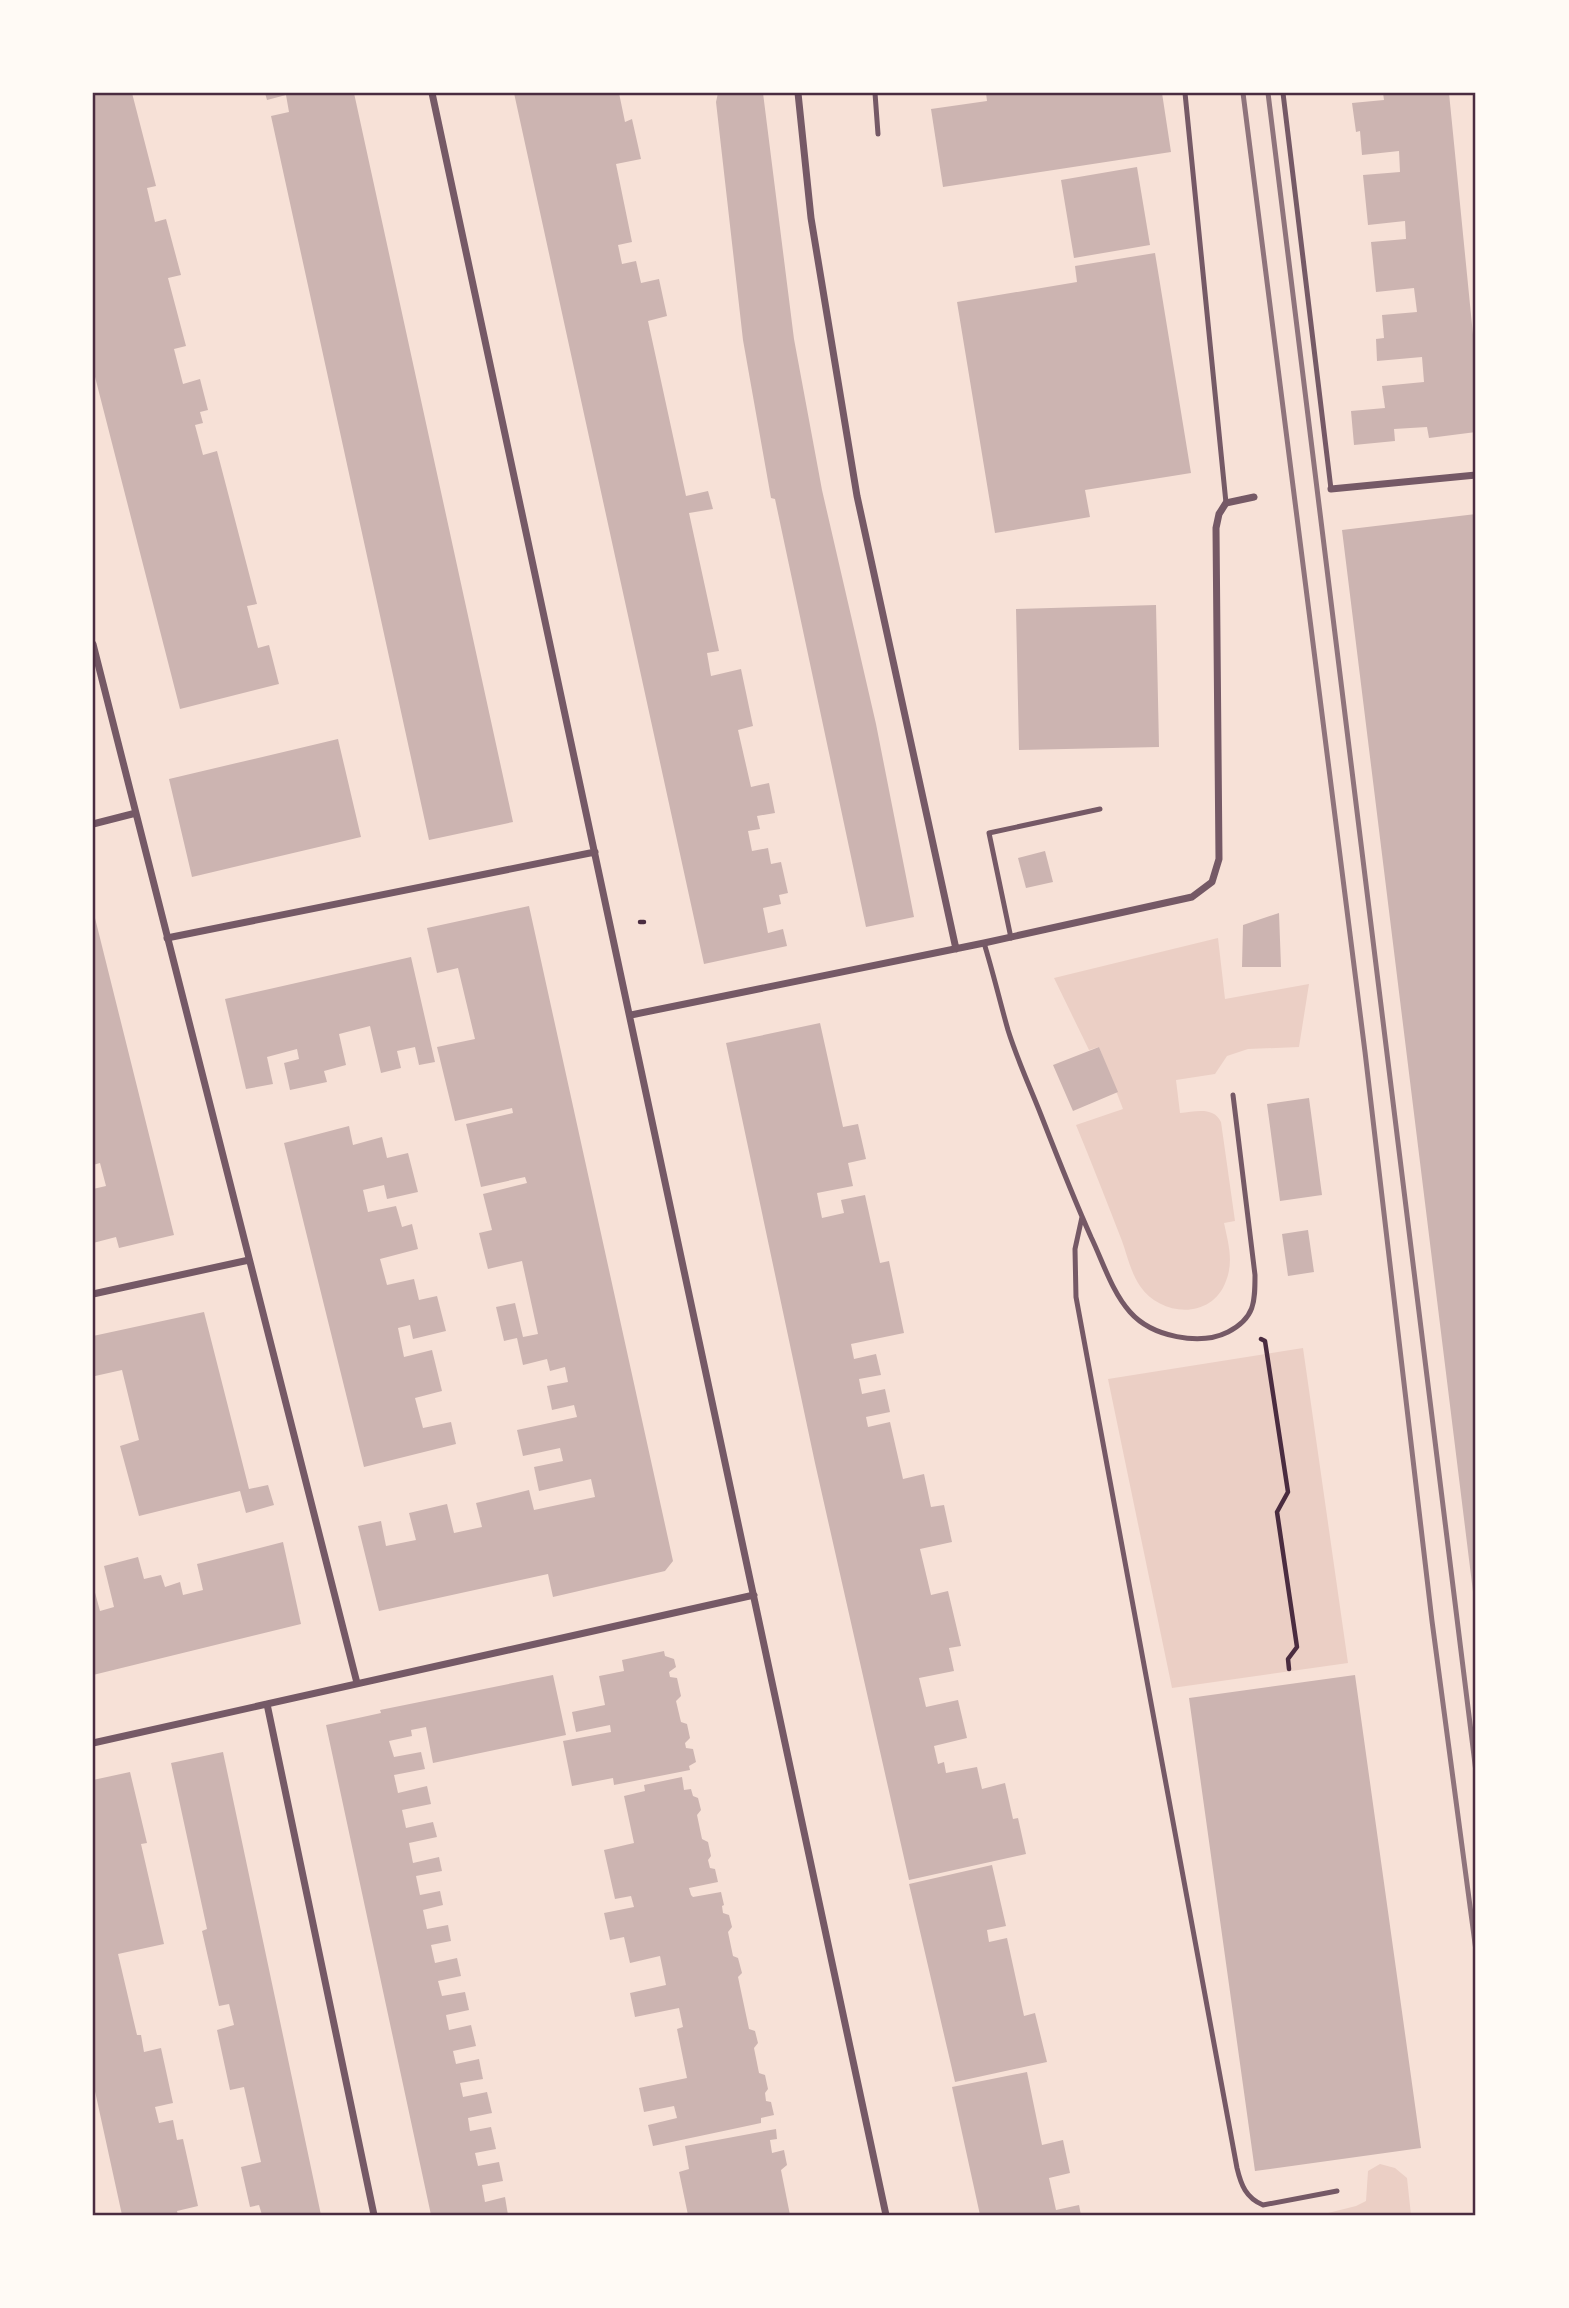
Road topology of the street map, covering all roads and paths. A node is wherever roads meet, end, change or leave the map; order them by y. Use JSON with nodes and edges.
{"nodes":[{"id":1,"x":432,"y":93,"type":"edge"},
{"id":2,"x":799,"y":93,"type":"edge"},
{"id":3,"x":875,"y":93,"type":"edge"},
{"id":4,"x":1185,"y":93,"type":"edge"},
{"id":5,"x":1283,"y":93,"type":"edge"},
{"id":6,"x":878,"y":134,"type":"dead end"},
{"id":7,"x":1476,"y":475,"type":"edge"},
{"id":8,"x":1331,"y":489,"type":"joint"},
{"id":9,"x":1254,"y":497,"type":"dead end"},
{"id":10,"x":1226,"y":503,"type":"junction"},
{"id":11,"x":93,"y":644,"type":"edge"},
{"id":12,"x":1100,"y":809,"type":"dead end"},
{"id":13,"x":136,"y":813,"type":"junction"},
{"id":14,"x":93,"y":824,"type":"edge"},
{"id":15,"x":595,"y":852,"type":"junction"},
{"id":16,"x":167,"y":938,"type":"junction"},
{"id":17,"x":1011,"y":938,"type":"junction"},
{"id":18,"x":984,"y":943,"type":"junction"},
{"id":19,"x":956,"y":949,"type":"junction"},
{"id":20,"x":631,"y":1015,"type":"junction"},
{"id":21,"x":1233,"y":1095,"type":"dead end"},
{"id":22,"x":1082,"y":1217,"type":"junction"},
{"id":23,"x":249,"y":1260,"type":"junction"},
{"id":24,"x":93,"y":1294,"type":"edge"},
{"id":25,"x":1240,"y":1326,"type":"junction"},
{"id":26,"x":754,"y":1595,"type":"junction"},
{"id":27,"x":1289,"y":1670,"type":"dead end"},
{"id":28,"x":357,"y":1683,"type":"junction"},
{"id":29,"x":267,"y":1704,"type":"junction"},
{"id":30,"x":93,"y":1743,"type":"edge"},
{"id":31,"x":1337,"y":2191,"type":"dead end"},
{"id":32,"x":1263,"y":2205,"type":"junction"},
{"id":33,"x":374,"y":2215,"type":"edge"},
{"id":34,"x":886,"y":2215,"type":"edge"},
{"id":35,"x":1265,"y":2215,"type":"edge"}],
"edges":[{"from":1,"to":15,"type":"street"},
{"from":2,"to":19,"type":"street"},
{"from":3,"to":6,"type":"lane"},
{"from":4,"to":10,"type":"lane"},
{"from":5,"to":8,"type":"lane"},
{"from":7,"to":8,"type":"street"},
{"from":9,"to":10,"type":"street"},
{"from":10,"to":17,"type":"street"},
{"from":11,"to":13,"type":"street"},
{"from":12,"to":17,"type":"lane"},
{"from":13,"to":14,"type":"street"},
{"from":13,"to":16,"type":"street"},
{"from":15,"to":16,"type":"street"},
{"from":15,"to":20,"type":"street"},
{"from":16,"to":23,"type":"street"},
{"from":17,"to":18,"type":"street"},
{"from":18,"to":19,"type":"street"},
{"from":18,"to":22,"type":"lane"},
{"from":19,"to":20,"type":"street"},
{"from":20,"to":26,"type":"street"},
{"from":21,"to":25,"type":"lane"},
{"from":22,"to":25,"type":"lane"},
{"from":22,"to":32,"type":"lane"},
{"from":23,"to":24,"type":"street"},
{"from":23,"to":28,"type":"street"},
{"from":25,"to":27,"type":"path"},
{"from":26,"to":28,"type":"street"},
{"from":26,"to":34,"type":"street"},
{"from":28,"to":29,"type":"street"},
{"from":29,"to":30,"type":"street"},
{"from":29,"to":33,"type":"street"},
{"from":31,"to":32,"type":"lane"},
{"from":32,"to":35,"type":"lane"}]}
